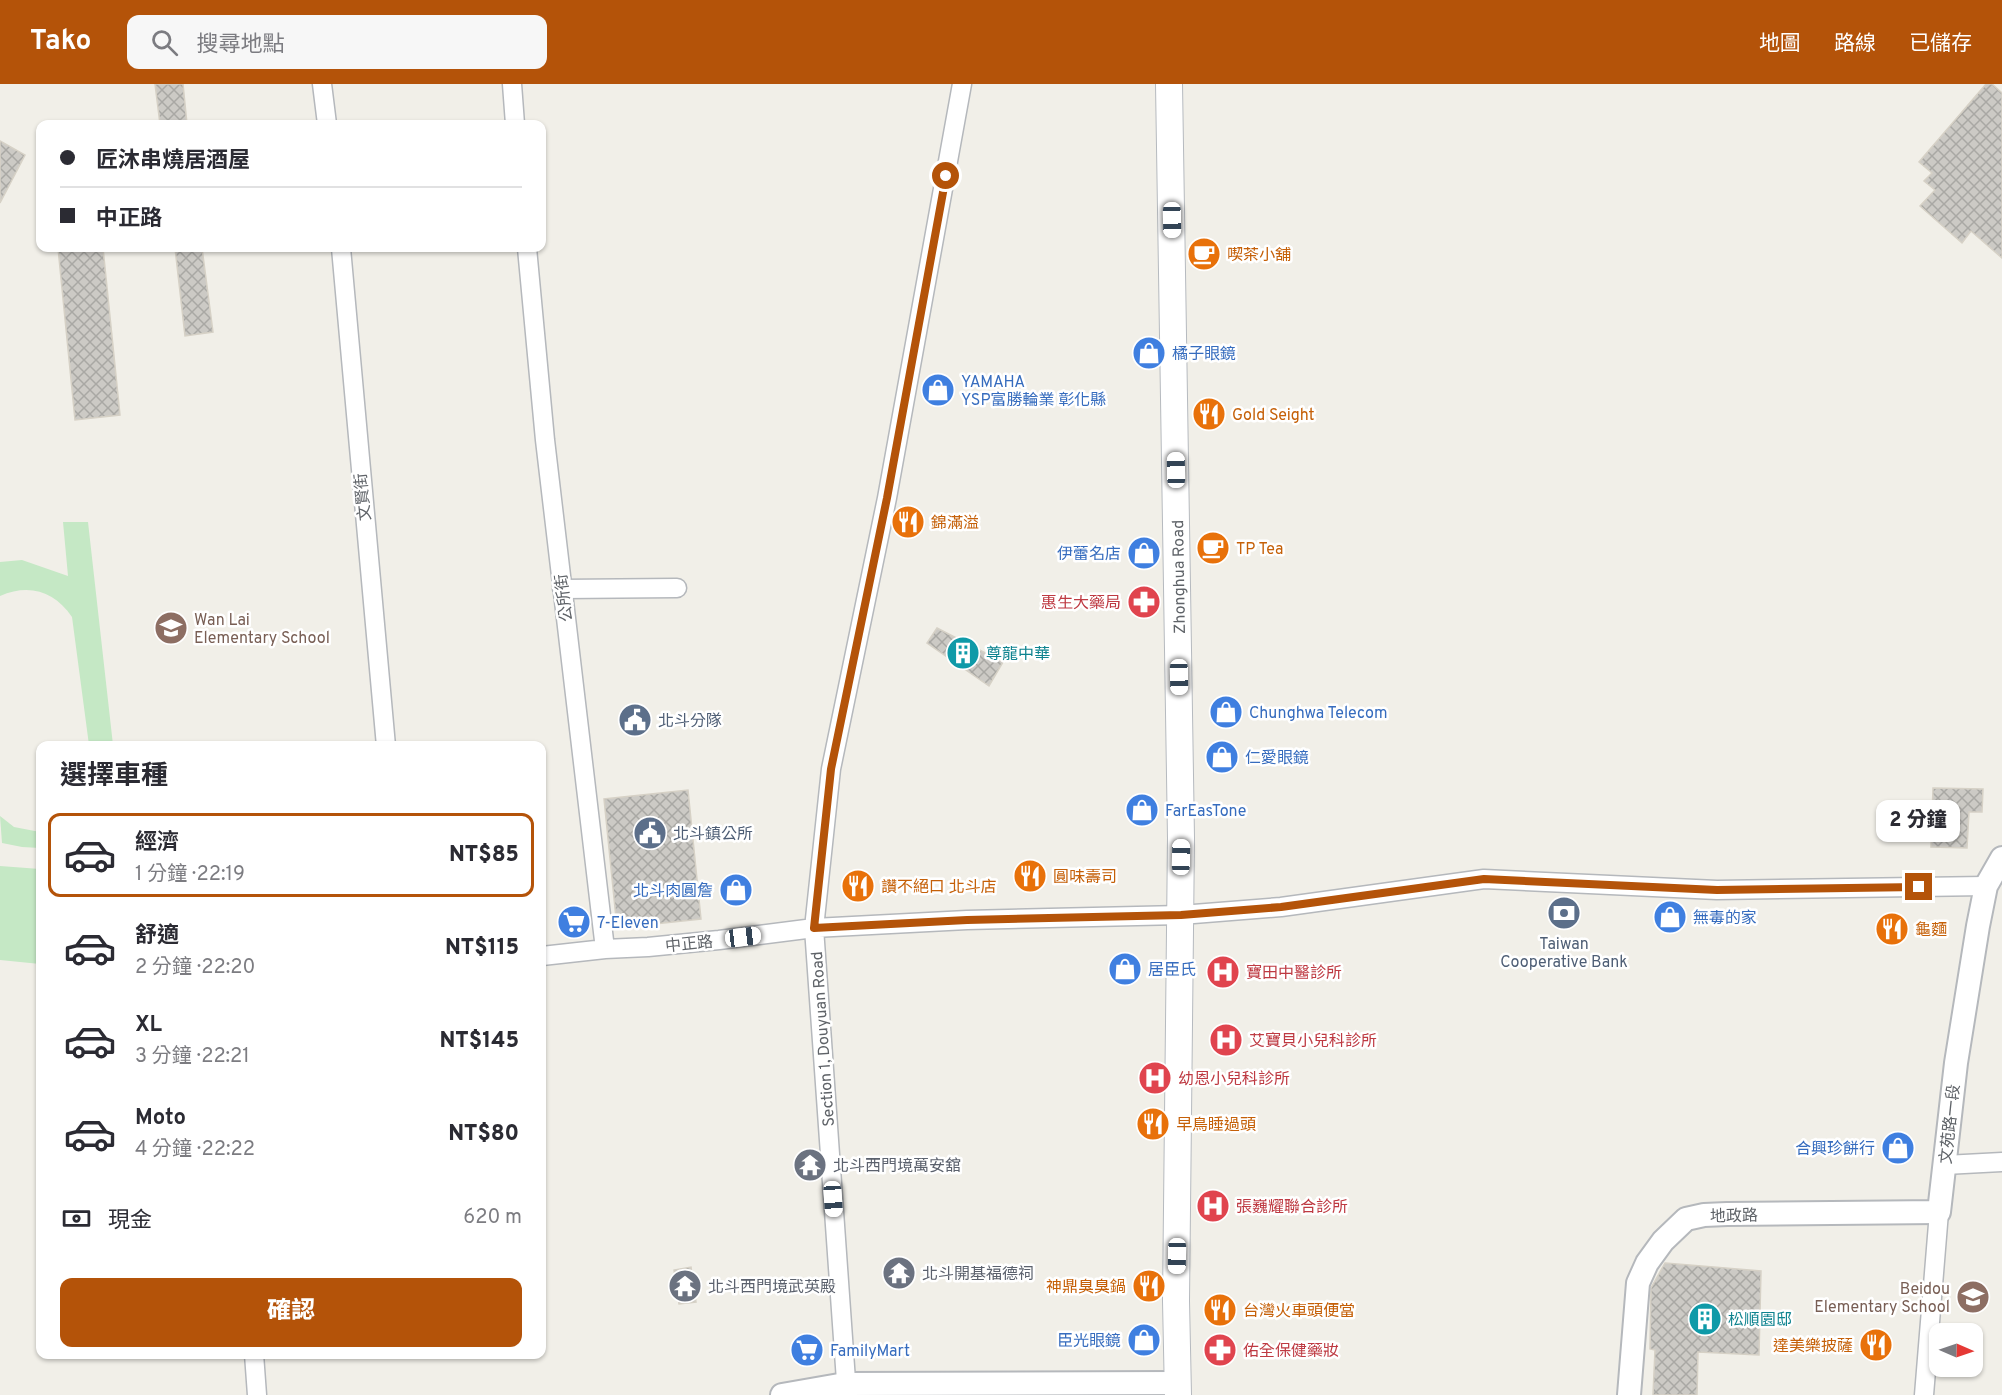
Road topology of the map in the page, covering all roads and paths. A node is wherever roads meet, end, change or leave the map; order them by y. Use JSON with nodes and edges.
{"nodes":[{"id":1,"x":322,"y":84,"type":"edge"},
{"id":2,"x":512,"y":84,"type":"edge"},
{"id":3,"x":963,"y":84,"type":"edge"},
{"id":4,"x":1169,"y":84,"type":"edge"},
{"id":5,"x":326,"y":120,"type":"edge"},
{"id":6,"x":515,"y":120,"type":"edge"},
{"id":7,"x":340,"y":252,"type":"edge"},
{"id":8,"x":527,"y":252,"type":"edge"},
{"id":9,"x":677,"y":588,"type":"dead end"},
{"id":10,"x":562,"y":589,"type":"junction"},
{"id":11,"x":386,"y":741,"type":"edge"},
{"id":12,"x":2002,"y":858,"type":"edge"},
{"id":13,"x":1986,"y":886,"type":"junction"},
{"id":14,"x":1181,"y":915,"type":"junction"},
{"id":15,"x":814,"y":928,"type":"junction"},
{"id":16,"x":605,"y":949,"type":"junction"},
{"id":17,"x":546,"y":956,"type":"edge"},
{"id":18,"x":2002,"y":1162,"type":"edge"},
{"id":19,"x":1945,"y":1165,"type":"junction"},
{"id":20,"x":1939,"y":1212,"type":"junction"},
{"id":21,"x":254,"y":1359,"type":"edge"},
{"id":22,"x":1178,"y":1389,"type":"edge"},
{"id":23,"x":846,"y":1390,"type":"edge"},
{"id":24,"x":257,"y":1395,"type":"edge"},
{"id":25,"x":782,"y":1395,"type":"edge"},
{"id":26,"x":1629,"y":1395,"type":"edge"},
{"id":27,"x":1924,"y":1395,"type":"edge"}],
"edges":[{"from":1,"to":5,"type":"street"},
{"from":2,"to":6,"type":"street"},
{"from":3,"to":15,"type":"street","name":"Section 1, Douyuan Road"},
{"from":4,"to":14,"type":"main road","name":"Zhonghua Road"},
{"from":7,"to":11,"type":"street","name":"文賢街"},
{"from":8,"to":10,"type":"street","name":"公所街"},
{"from":9,"to":10,"type":"street"},
{"from":10,"to":16,"type":"street","name":"公所街"},
{"from":12,"to":13,"type":"street","name":"文苑路一段"},
{"from":13,"to":14,"type":"street","name":"中正路"},
{"from":13,"to":19,"type":"street","name":"文苑路一段"},
{"from":14,"to":15,"type":"street","name":"中正路"},
{"from":14,"to":22,"type":"main road","name":"Zhonghua Road"},
{"from":15,"to":16,"type":"street","name":"中正路"},
{"from":15,"to":23,"type":"street","name":"Section 1, Douyuan Road"},
{"from":16,"to":17,"type":"street","name":"中正路"},
{"from":18,"to":19,"type":"street"},
{"from":19,"to":20,"type":"street","name":"文苑路一段"},
{"from":20,"to":26,"type":"street","name":"地政路"},
{"from":20,"to":27,"type":"street","name":"文苑路一段"},
{"from":21,"to":24,"type":"street"},
{"from":22,"to":23,"type":"street"},
{"from":23,"to":25,"type":"street"}]}
